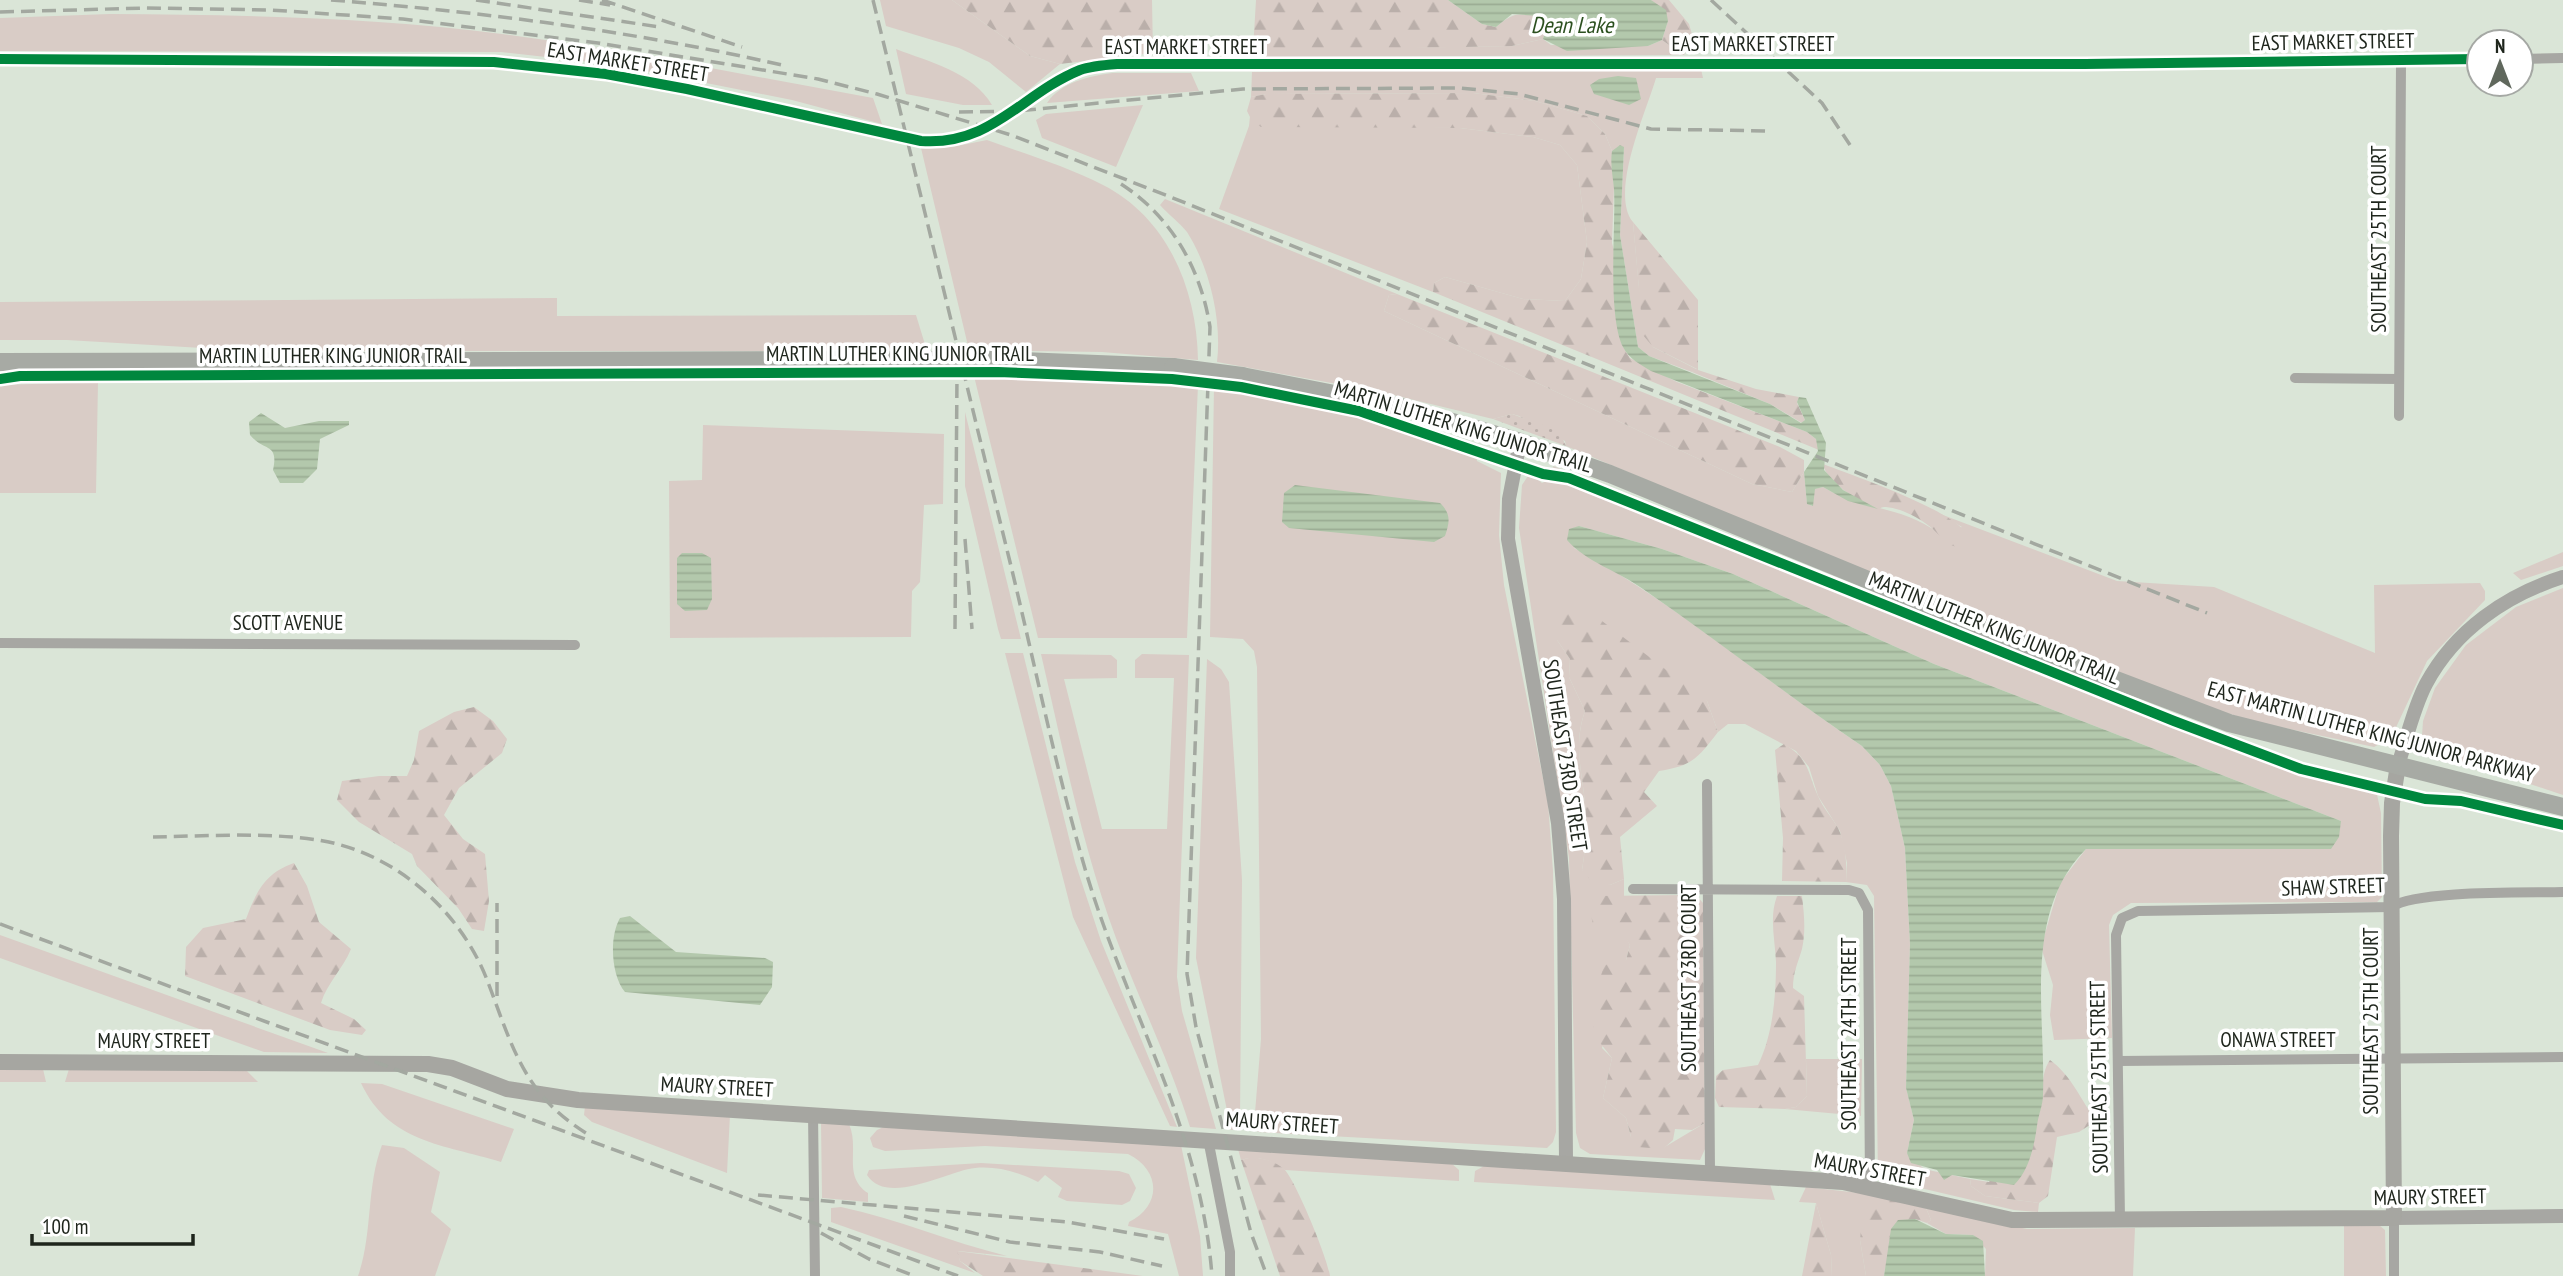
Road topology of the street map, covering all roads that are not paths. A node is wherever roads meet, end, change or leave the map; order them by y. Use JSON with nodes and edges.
{"nodes":[{"id":1,"x":2563,"y":58,"type":"edge"},
{"id":2,"x":0,"y":59,"type":"edge"},
{"id":3,"x":2465,"y":59,"type":"edge"},
{"id":4,"x":2535,"y":59,"type":"edge"},
{"id":5,"x":2401,"y":61,"type":"junction"},
{"id":6,"x":2188,"y":63,"type":"tunnel mouth"},
{"id":7,"x":2148,"y":64,"type":"tunnel mouth"},
{"id":8,"x":0,"y":362,"type":"edge"},
{"id":9,"x":2295,"y":378,"type":"dead end"},
{"id":10,"x":2399,"y":379,"type":"junction"},
{"id":11,"x":2399,"y":416,"type":"dead end"},
{"id":12,"x":1520,"y":442,"type":"junction"},
{"id":13,"x":2563,"y":577,"type":"edge"},
{"id":14,"x":0,"y":643,"type":"edge"},
{"id":15,"x":575,"y":645,"type":"dead end"},
{"id":16,"x":2398,"y":765,"type":"junction"},
{"id":17,"x":1707,"y":784,"type":"dead end"},
{"id":18,"x":2563,"y":807,"type":"edge"},
{"id":19,"x":1633,"y":889,"type":"dead end"},
{"id":20,"x":1708,"y":889,"type":"junction"},
{"id":21,"x":2563,"y":892,"type":"edge"},
{"id":22,"x":2391,"y":907,"type":"junction"},
{"id":23,"x":2116,"y":934,"type":"joint"},
{"id":24,"x":2563,"y":1057,"type":"edge"},
{"id":25,"x":2392,"y":1058,"type":"junction"},
{"id":26,"x":2119,"y":1061,"type":"junction"},
{"id":27,"x":0,"y":1062,"type":"edge"},
{"id":28,"x":813,"y":1113,"type":"junction"},
{"id":29,"x":1208,"y":1139,"type":"junction"},
{"id":30,"x":1566,"y":1162,"type":"junction"},
{"id":31,"x":1710,"y":1173,"type":"junction"},
{"id":32,"x":1870,"y":1186,"type":"junction"},
{"id":33,"x":2563,"y":1216,"type":"edge"},
{"id":34,"x":2394,"y":1218,"type":"junction"},
{"id":35,"x":2120,"y":1220,"type":"junction"},
{"id":36,"x":815,"y":1276,"type":"edge"},
{"id":37,"x":1230,"y":1276,"type":"edge"},
{"id":38,"x":2394,"y":1276,"type":"edge"}],
"edges":[{"from":1,"to":4,"type":"street"},
{"from":2,"to":7,"type":"street","name":"EAST MARKET STREET"},
{"from":3,"to":5,"type":"street","name":"EAST MARKET STREET"},
{"from":5,"to":6,"type":"street","name":"EAST MARKET STREET"},
{"from":5,"to":10,"type":"street","name":"SOUTHEAST 25TH COURT"},
{"from":8,"to":12,"type":"main road","name":"EAST MARTIN LUTHER KING JUNIOR PARKWAY","bridge":true},
{"from":9,"to":10,"type":"street"},
{"from":10,"to":11,"type":"street","name":"SOUTHEAST 25TH COURT"},
{"from":12,"to":16,"type":"main road","name":"EAST MARTIN LUTHER KING JUNIOR PARKWAY"},
{"from":12,"to":30,"type":"street","name":"SOUTHEAST 23RD STREET"},
{"from":13,"to":16,"type":"street"},
{"from":14,"to":15,"type":"street","name":"SCOTT AVENUE"},
{"from":16,"to":18,"type":"main road","name":"EAST MARTIN LUTHER KING JUNIOR PARKWAY"},
{"from":16,"to":22,"type":"main road","name":"SOUTHEAST 25TH COURT"},
{"from":17,"to":20,"type":"street","name":"SOUTHEAST 23RD COURT"},
{"from":19,"to":20,"type":"street"},
{"from":20,"to":31,"type":"street","name":"SOUTHEAST 23RD COURT"},
{"from":20,"to":32,"type":"street","name":"SOUTHEAST 24TH STREET"},
{"from":21,"to":22,"type":"street","name":"SHAW STREET"},
{"from":22,"to":23,"type":"street","name":"SHAW STREET"},
{"from":22,"to":25,"type":"main road","name":"SOUTHEAST 25TH COURT"},
{"from":23,"to":26,"type":"street","name":"SOUTHEAST 25TH STREET"},
{"from":24,"to":25,"type":"street","name":"ONAWA STREET"},
{"from":25,"to":26,"type":"street","name":"ONAWA STREET"},
{"from":25,"to":34,"type":"main road","name":"SOUTHEAST 25TH COURT"},
{"from":26,"to":35,"type":"street","name":"SOUTHEAST 25TH STREET"},
{"from":27,"to":28,"type":"main road","name":"MAURY STREET"},
{"from":28,"to":29,"type":"main road","name":"MAURY STREET"},
{"from":28,"to":36,"type":"street"},
{"from":29,"to":30,"type":"main road","name":"MAURY STREET"},
{"from":29,"to":37,"type":"street"},
{"from":30,"to":31,"type":"main road","name":"MAURY STREET"},
{"from":31,"to":32,"type":"main road","name":"MAURY STREET"},
{"from":32,"to":35,"type":"main road","name":"MAURY STREET"},
{"from":33,"to":34,"type":"street","name":"MAURY STREET"},
{"from":34,"to":35,"type":"main road","name":"MAURY STREET"},
{"from":34,"to":38,"type":"street","name":"SOUTHEAST 25TH COURT"}]}
